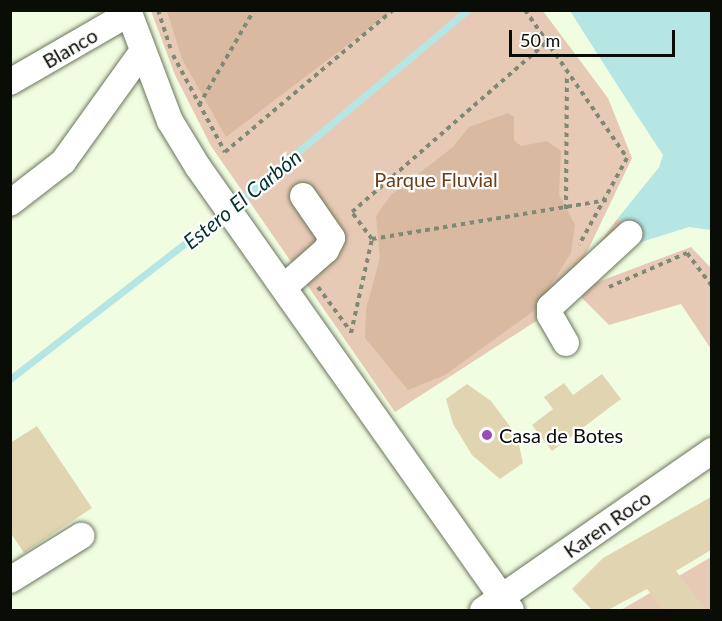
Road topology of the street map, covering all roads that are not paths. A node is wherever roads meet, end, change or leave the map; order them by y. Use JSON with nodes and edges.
{"nodes":[{"id":1,"x":128,"y":12,"type":"edge"},
{"id":2,"x":142,"y":52,"type":"junction"},
{"id":3,"x":10,"y":82,"type":"edge"},
{"id":4,"x":303,"y":196,"type":"dead end"},
{"id":5,"x":10,"y":202,"type":"edge"},
{"id":6,"x":629,"y":234,"type":"dead end"},
{"id":7,"x":284,"y":286,"type":"junction"},
{"id":8,"x":566,"y":343,"type":"dead end"},
{"id":9,"x":711,"y":452,"type":"edge"},
{"id":10,"x":81,"y":536,"type":"dead end"},
{"id":11,"x":10,"y":580,"type":"edge"},
{"id":12,"x":499,"y":606,"type":"edge"}],
"edges":[{"from":1,"to":2,"type":"street"},
{"from":1,"to":3,"type":"street","name":"Blanco"},
{"from":2,"to":5,"type":"street"},
{"from":2,"to":7,"type":"street"},
{"from":4,"to":7,"type":"street"},
{"from":6,"to":8,"type":"street"},
{"from":7,"to":12,"type":"street"},
{"from":9,"to":12,"type":"street","name":"Karen Roco"},
{"from":10,"to":11,"type":"street"}]}
